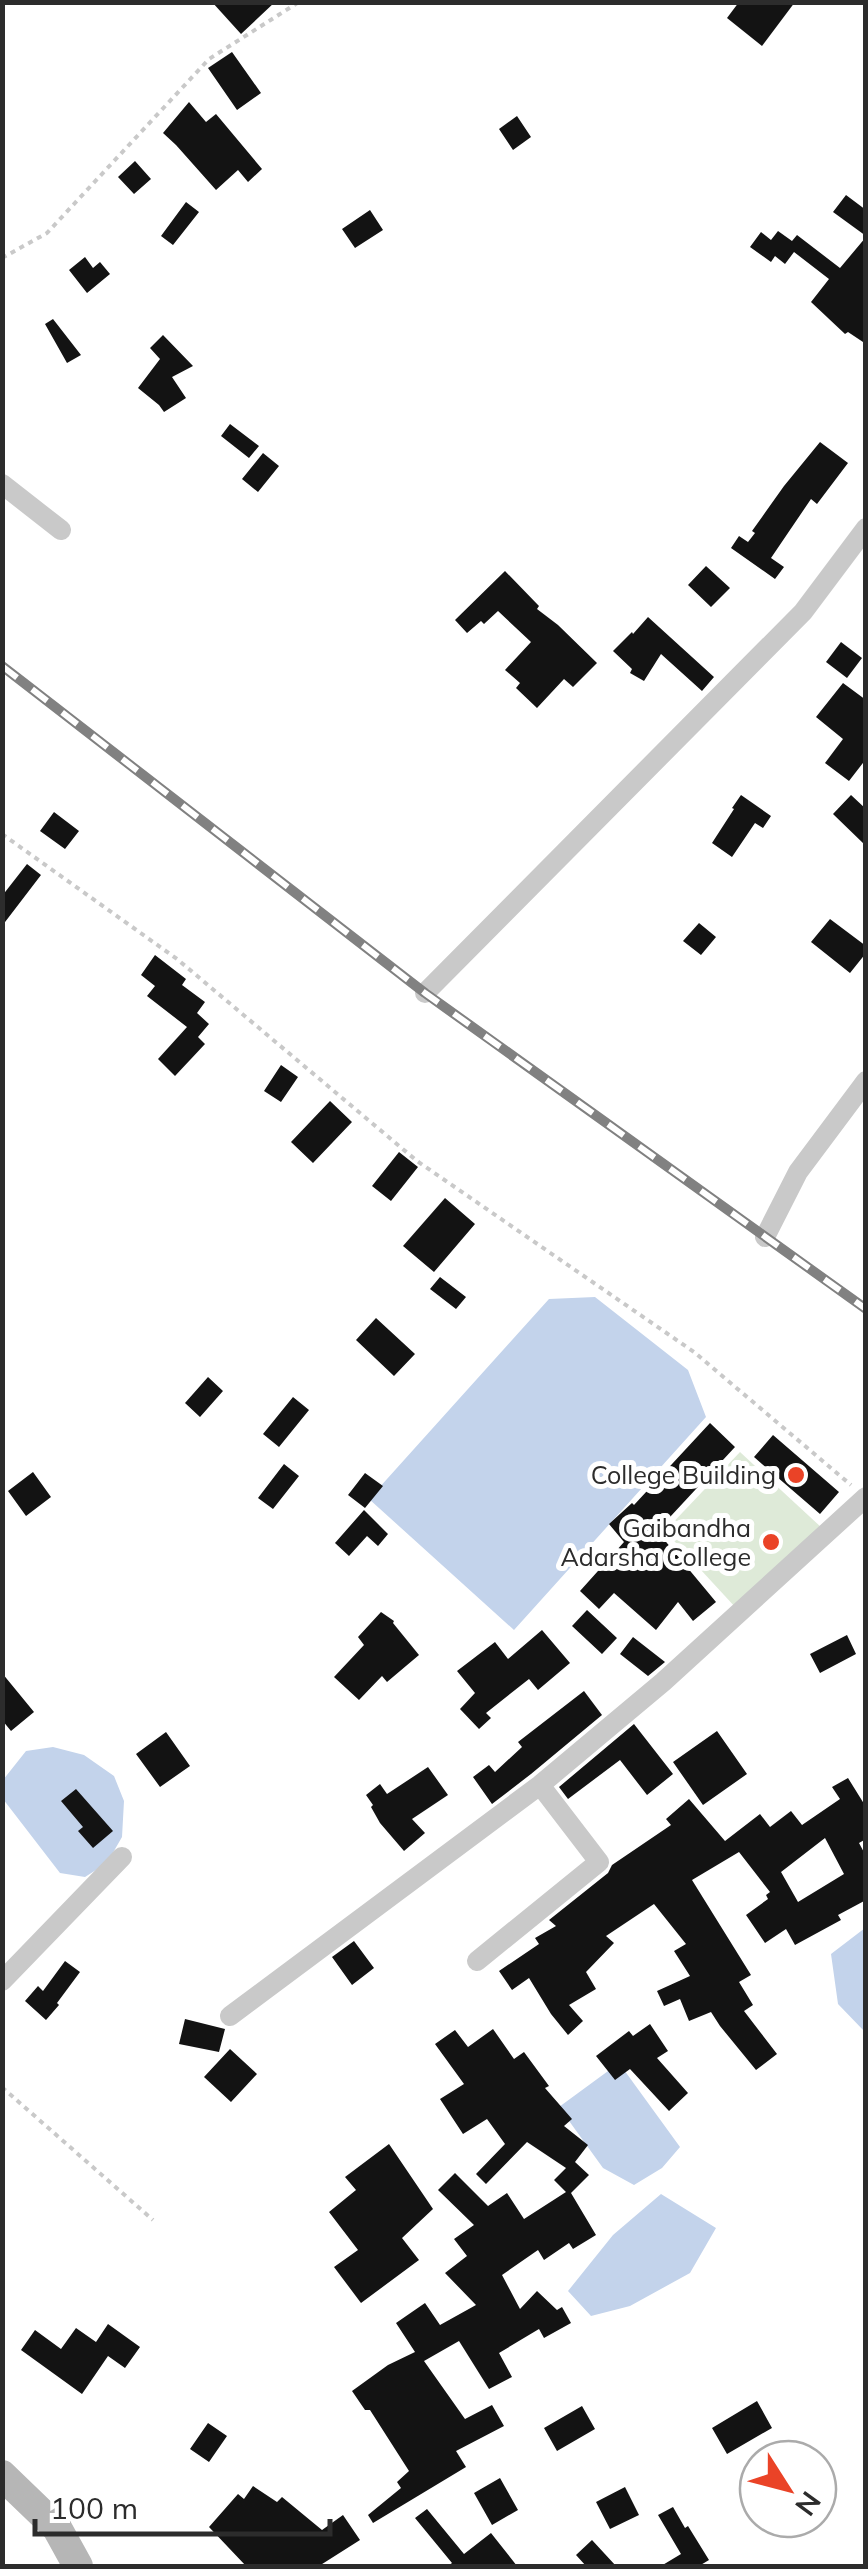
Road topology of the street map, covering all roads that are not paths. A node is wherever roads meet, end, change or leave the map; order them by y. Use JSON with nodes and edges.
{"nodes":[{"id":1,"x":2,"y":484,"type":"edge"},
{"id":2,"x":866,"y":528,"type":"edge"},
{"id":3,"x":60,"y":530,"type":"dead end"},
{"id":4,"x":426,"y":992,"type":"dead end"},
{"id":5,"x":866,"y":1080,"type":"edge"},
{"id":6,"x":765,"y":1237,"type":"dead end"},
{"id":7,"x":861,"y":1493,"type":"edge"},
{"id":8,"x":540,"y":1785,"type":"junction"},
{"id":9,"x":122,"y":1857,"type":"dead end"},
{"id":10,"x":477,"y":1961,"type":"dead end"},
{"id":11,"x":2,"y":1981,"type":"edge"},
{"id":12,"x":230,"y":2016,"type":"dead end"},
{"id":13,"x":2,"y":2475,"type":"edge"},
{"id":14,"x":78,"y":2566,"type":"edge"}],
"edges":[{"from":1,"to":3,"type":"street"},
{"from":2,"to":4,"type":"street"},
{"from":5,"to":6,"type":"street"},
{"from":7,"to":8,"type":"street"},
{"from":8,"to":10,"type":"street"},
{"from":8,"to":12,"type":"street"},
{"from":9,"to":11,"type":"street"},
{"from":13,"to":14,"type":"main road"}]}
